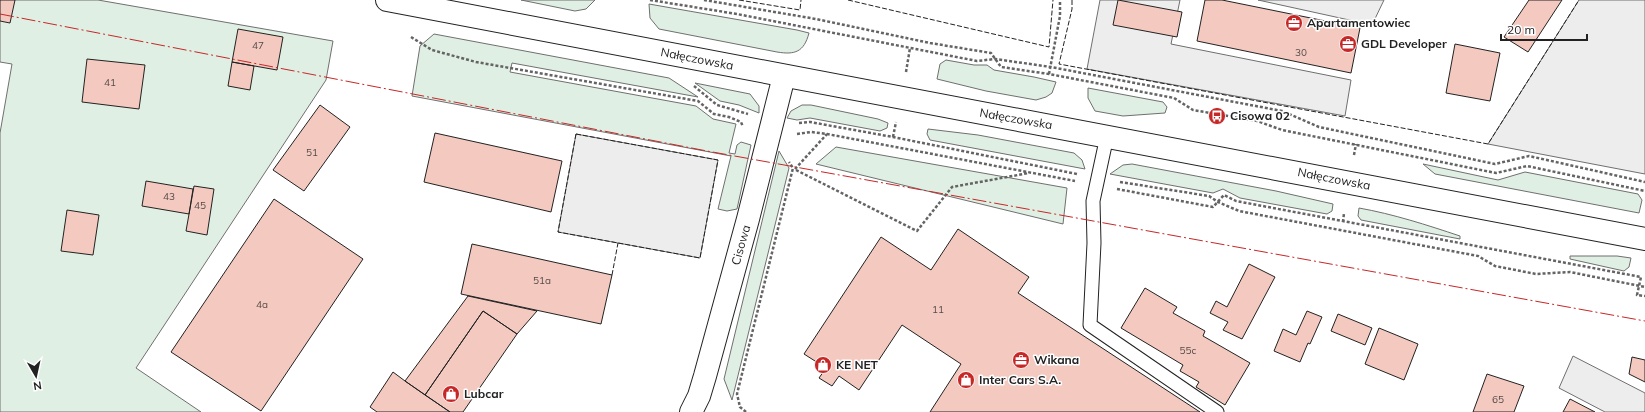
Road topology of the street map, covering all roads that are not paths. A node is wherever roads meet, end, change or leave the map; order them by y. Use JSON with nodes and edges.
{"nodes":[{"id":1,"x":387,"y":0,"type":"edge"},
{"id":2,"x":408,"y":2,"type":"edge"},
{"id":3,"x":784,"y":76,"type":"junction"},
{"id":4,"x":1107,"y":136,"type":"junction"},
{"id":5,"x":1645,"y":238,"type":"edge"},
{"id":6,"x":691,"y":412,"type":"edge"},
{"id":7,"x":1217,"y":412,"type":"edge"}],
"edges":[{"from":1,"to":2,"type":"street","name":"Nałęczowska"},
{"from":2,"to":3,"type":"street","name":"Nałęczowska"},
{"from":3,"to":4,"type":"street","name":"Nałęczowska"},
{"from":3,"to":6,"type":"street","name":"Cisowa"},
{"from":4,"to":5,"type":"street","name":"Nałęczowska"},
{"from":4,"to":7,"type":"lane"}]}
